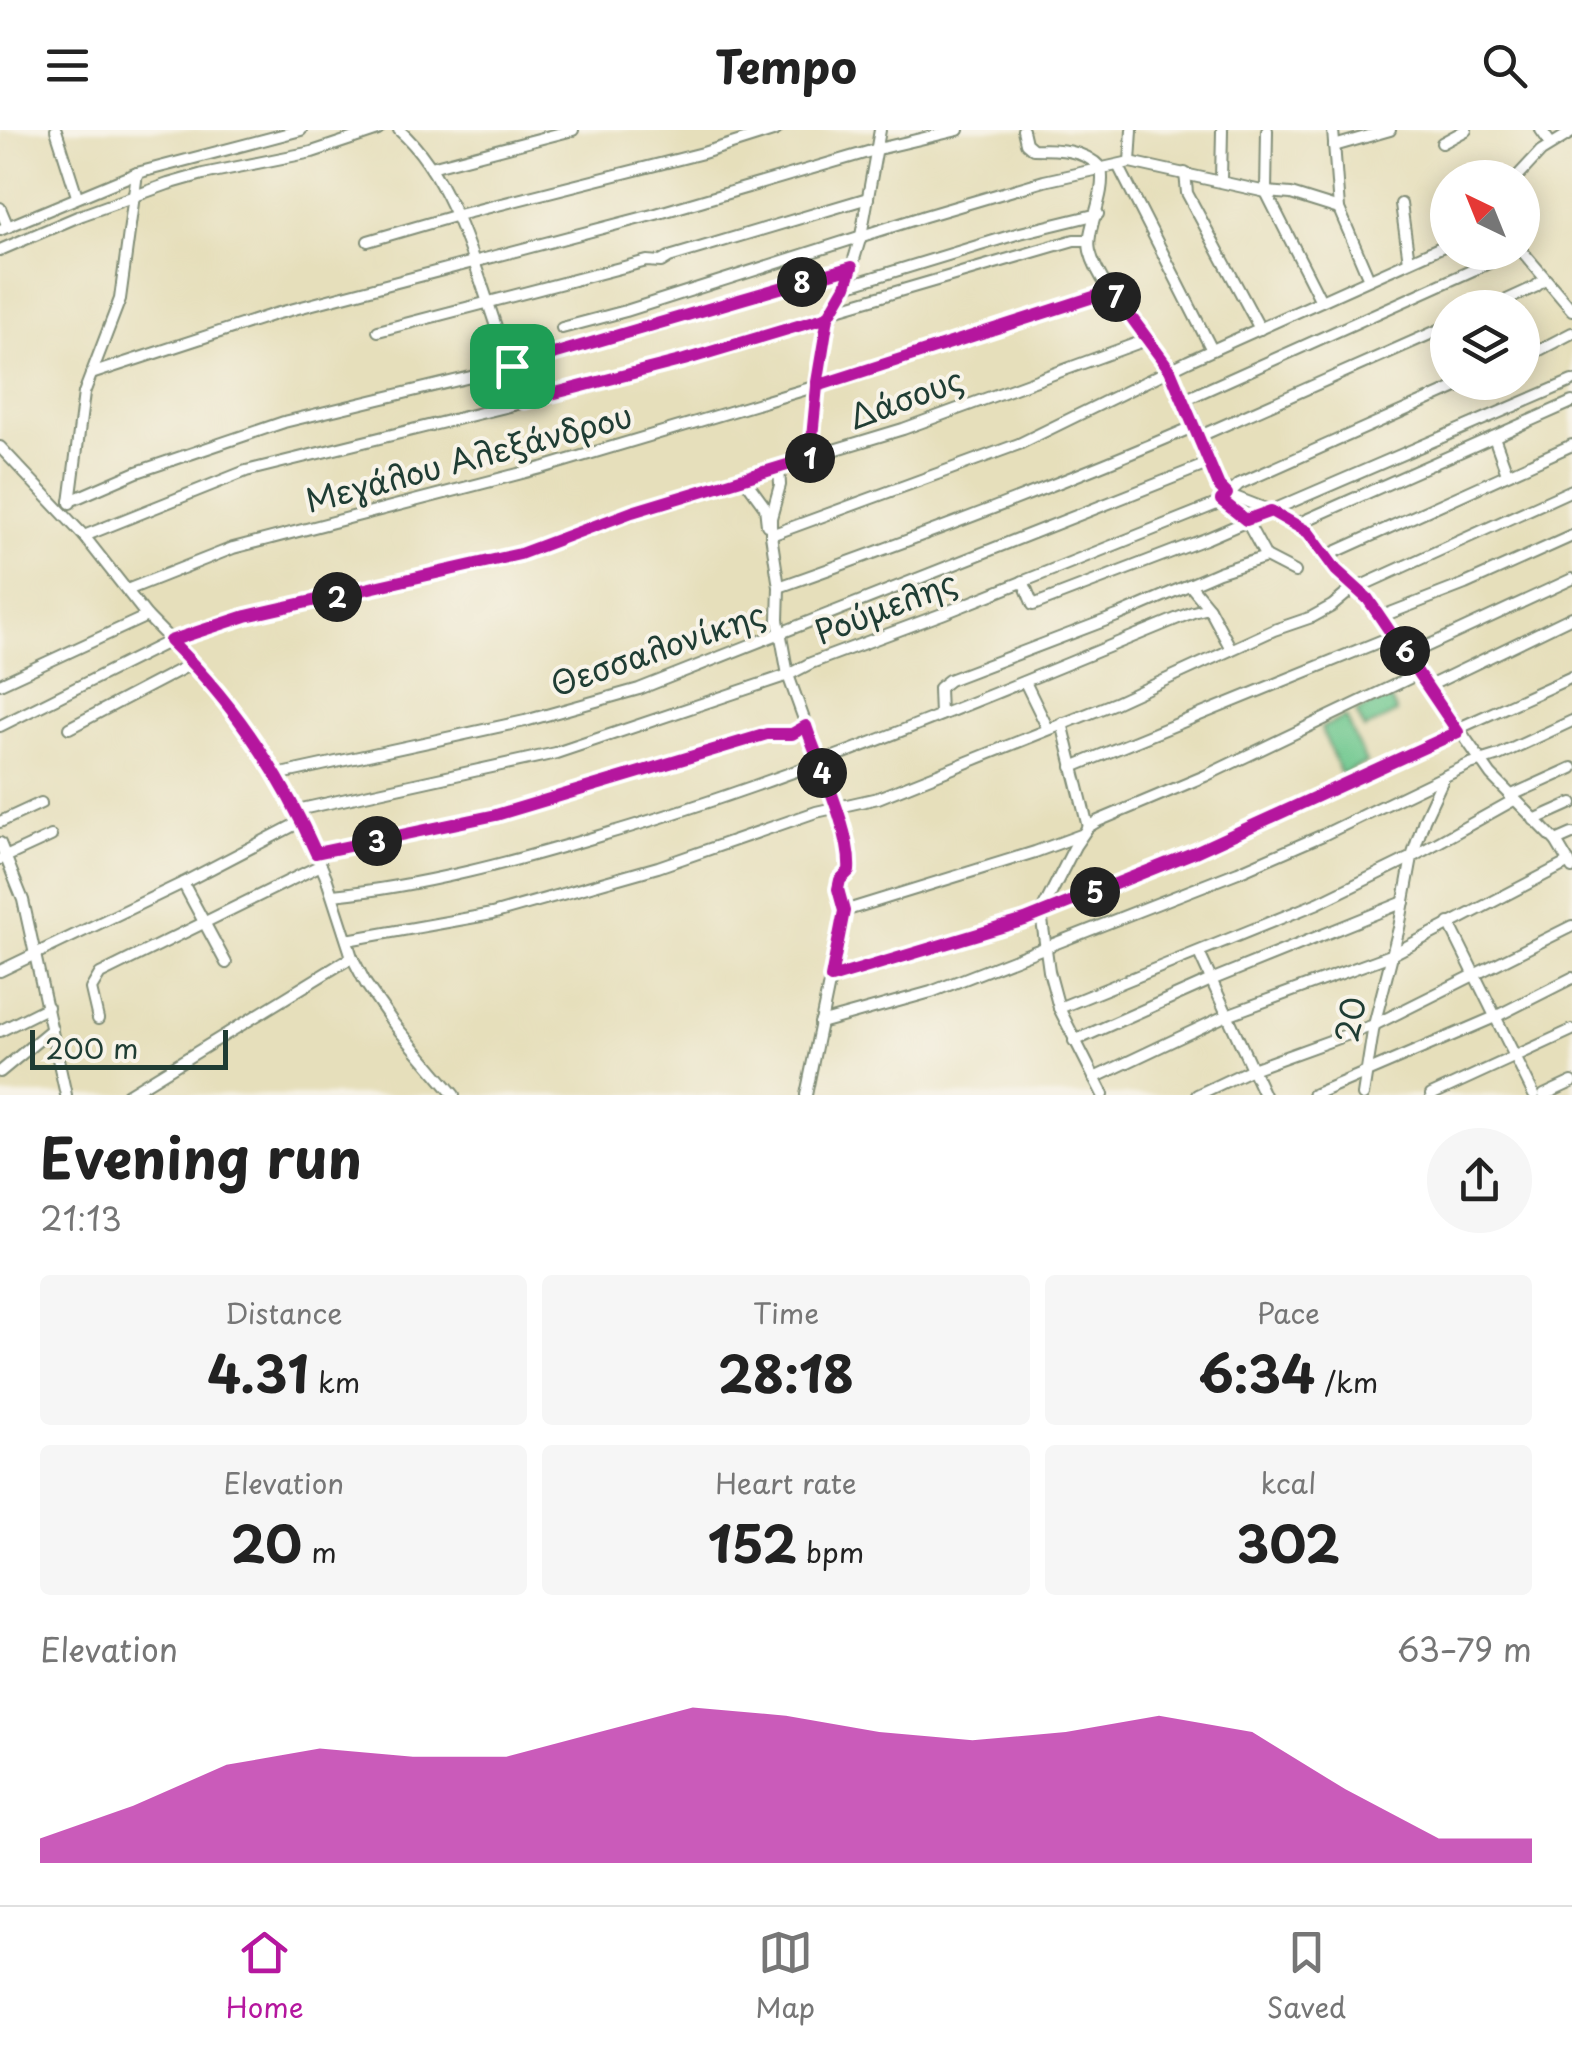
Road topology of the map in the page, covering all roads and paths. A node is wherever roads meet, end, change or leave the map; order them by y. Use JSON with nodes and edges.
{"nodes":[{"id":1,"x":56,"y":130,"type":"edge"},
{"id":2,"x":378,"y":130,"type":"edge"},
{"id":3,"x":398,"y":130,"type":"edge"},
{"id":4,"x":573,"y":130,"type":"edge"},
{"id":5,"x":776,"y":130,"type":"edge"},
{"id":6,"x":880,"y":130,"type":"edge"},
{"id":7,"x":958,"y":130,"type":"edge"},
{"id":8,"x":1023,"y":130,"type":"edge"},
{"id":9,"x":1132,"y":130,"type":"edge"},
{"id":10,"x":1222,"y":130,"type":"edge"},
{"id":11,"x":1268,"y":130,"type":"edge"},
{"id":12,"x":1333,"y":130,"type":"edge"},
{"id":13,"x":1390,"y":130,"type":"edge"},
{"id":14,"x":1466,"y":130,"type":"edge"},
{"id":15,"x":1541,"y":130,"type":"edge"},
{"id":16,"x":295,"y":131,"type":"edge"},
{"id":17,"x":1572,"y":132,"type":"edge"},
{"id":18,"x":1442,"y":143,"type":"dead end"},
{"id":19,"x":1551,"y":144,"type":"junction"},
{"id":20,"x":1334,"y":146,"type":"junction"},
{"id":21,"x":878,"y":149,"type":"junction"},
{"id":22,"x":1535,"y":160,"type":"edge"},
{"id":23,"x":1124,"y":164,"type":"junction"},
{"id":24,"x":431,"y":168,"type":"junction"},
{"id":25,"x":1102,"y":168,"type":"junction"},
{"id":26,"x":137,"y":173,"type":"junction"},
{"id":27,"x":1185,"y":173,"type":"junction"},
{"id":28,"x":1222,"y":180,"type":"junction"},
{"id":29,"x":1266,"y":192,"type":"junction"},
{"id":30,"x":77,"y":196,"type":"junction"},
{"id":31,"x":136,"y":196,"type":"junction"},
{"id":32,"x":868,"y":198,"type":"junction"},
{"id":33,"x":1402,"y":204,"type":"dead end"},
{"id":34,"x":0,"y":208,"type":"edge"},
{"id":35,"x":1339,"y":210,"type":"junction"},
{"id":36,"x":1098,"y":214,"type":"junction"},
{"id":37,"x":454,"y":216,"type":"junction"},
{"id":38,"x":4,"y":229,"type":"edge"},
{"id":39,"x":861,"y":236,"type":"junction"},
{"id":40,"x":1090,"y":240,"type":"junction"},
{"id":41,"x":368,"y":241,"type":"dead end"},
{"id":42,"x":0,"y":250,"type":"edge"},
{"id":43,"x":1430,"y":252,"type":"edge"},
{"id":44,"x":474,"y":260,"type":"junction"},
{"id":45,"x":1409,"y":261,"type":"junction"},
{"id":46,"x":852,"y":267,"type":"junction"},
{"id":47,"x":1473,"y":270,"type":"edge"},
{"id":48,"x":1537,"y":270,"type":"edge"},
{"id":49,"x":1369,"y":279,"type":"junction"},
{"id":50,"x":1545,"y":280,"type":"junction"},
{"id":51,"x":846,"y":286,"type":"junction"},
{"id":52,"x":1530,"y":290,"type":"edge"},
{"id":53,"x":1112,"y":291,"type":"junction"},
{"id":54,"x":1567,"y":296,"type":"edge"},
{"id":55,"x":1321,"y":300,"type":"junction"},
{"id":56,"x":489,"y":304,"type":"junction"},
{"id":57,"x":1572,"y":310,"type":"edge"},
{"id":58,"x":831,"y":314,"type":"junction"},
{"id":59,"x":562,"y":328,"type":"dead end"},
{"id":60,"x":1260,"y":329,"type":"junction"},
{"id":61,"x":378,"y":332,"type":"dead end"},
{"id":62,"x":1572,"y":333,"type":"edge"},
{"id":63,"x":1430,"y":334,"type":"edge"},
{"id":64,"x":1146,"y":340,"type":"junction"},
{"id":65,"x":1212,"y":350,"type":"junction"},
{"id":66,"x":1540,"y":350,"type":"edge"},
{"id":67,"x":512,"y":366,"type":"junction"},
{"id":68,"x":1170,"y":370,"type":"junction"},
{"id":69,"x":91,"y":374,"type":"junction"},
{"id":70,"x":1572,"y":381,"type":"edge"},
{"id":71,"x":817,"y":386,"type":"junction"},
{"id":72,"x":1430,"y":399,"type":"edge"},
{"id":73,"x":1184,"y":400,"type":"junction"},
{"id":74,"x":524,"y":401,"type":"junction"},
{"id":75,"x":1572,"y":402,"type":"edge"},
{"id":76,"x":1198,"y":431,"type":"junction"},
{"id":77,"x":1494,"y":436,"type":"junction"},
{"id":78,"x":1572,"y":444,"type":"edge"},
{"id":79,"x":1,"y":448,"type":"edge"},
{"id":80,"x":810,"y":458,"type":"junction"},
{"id":81,"x":1386,"y":460,"type":"junction"},
{"id":82,"x":1210,"y":463,"type":"junction"},
{"id":83,"x":779,"y":466,"type":"junction"},
{"id":84,"x":1506,"y":473,"type":"junction"},
{"id":85,"x":743,"y":478,"type":"junction"},
{"id":86,"x":1396,"y":480,"type":"junction"},
{"id":87,"x":1572,"y":490,"type":"edge"},
{"id":88,"x":1224,"y":498,"type":"junction"},
{"id":89,"x":70,"y":501,"type":"junction"},
{"id":90,"x":1271,"y":511,"type":"junction"},
{"id":91,"x":67,"y":517,"type":"junction"},
{"id":92,"x":1246,"y":520,"type":"junction"},
{"id":93,"x":1297,"y":524,"type":"junction"},
{"id":94,"x":771,"y":535,"type":"junction"},
{"id":95,"x":84,"y":536,"type":"junction"},
{"id":96,"x":1572,"y":536,"type":"edge"},
{"id":97,"x":1266,"y":557,"type":"junction"},
{"id":98,"x":1324,"y":557,"type":"junction"},
{"id":99,"x":1295,"y":572,"type":"dead end"},
{"id":100,"x":1572,"y":579,"type":"edge"},
{"id":101,"x":1023,"y":581,"type":"junction"},
{"id":102,"x":1190,"y":585,"type":"junction"},
{"id":103,"x":780,"y":588,"type":"junction"},
{"id":104,"x":1356,"y":588,"type":"junction"},
{"id":105,"x":126,"y":590,"type":"junction"},
{"id":106,"x":1209,"y":608,"type":"junction"},
{"id":107,"x":147,"y":616,"type":"junction"},
{"id":108,"x":1380,"y":617,"type":"junction"},
{"id":109,"x":1572,"y":618,"type":"edge"},
{"id":110,"x":781,"y":635,"type":"junction"},
{"id":111,"x":1392,"y":636,"type":"junction"},
{"id":112,"x":170,"y":641,"type":"junction"},
{"id":113,"x":1231,"y":649,"type":"junction"},
{"id":114,"x":1408,"y":655,"type":"junction"},
{"id":115,"x":193,"y":663,"type":"junction"},
{"id":116,"x":1420,"y":673,"type":"junction"},
{"id":117,"x":788,"y":675,"type":"junction"},
{"id":118,"x":1572,"y":678,"type":"edge"},
{"id":119,"x":1025,"y":682,"type":"junction"},
{"id":120,"x":0,"y":684,"type":"edge"},
{"id":121,"x":1429,"y":686,"type":"junction"},
{"id":122,"x":940,"y":716,"type":"junction"},
{"id":123,"x":1572,"y":722,"type":"edge"},
{"id":124,"x":1062,"y":723,"type":"junction"},
{"id":125,"x":0,"y":726,"type":"edge"},
{"id":126,"x":806,"y":726,"type":"junction"},
{"id":127,"x":69,"y":728,"type":"dead end"},
{"id":128,"x":1048,"y":729,"type":"junction"},
{"id":129,"x":1458,"y":730,"type":"junction"},
{"id":130,"x":1482,"y":760,"type":"junction"},
{"id":131,"x":818,"y":764,"type":"junction"},
{"id":132,"x":1072,"y":767,"type":"junction"},
{"id":133,"x":1572,"y":768,"type":"edge"},
{"id":134,"x":276,"y":775,"type":"junction"},
{"id":135,"x":1444,"y":776,"type":"junction"},
{"id":136,"x":1512,"y":798,"type":"junction"},
{"id":137,"x":41,"y":803,"type":"dead end"},
{"id":138,"x":1572,"y":803,"type":"edge"},
{"id":139,"x":834,"y":807,"type":"junction"},
{"id":140,"x":299,"y":815,"type":"junction"},
{"id":141,"x":1534,"y":820,"type":"junction"},
{"id":142,"x":0,"y":822,"type":"edge"},
{"id":143,"x":1086,"y":829,"type":"junction"},
{"id":144,"x":1572,"y":834,"type":"edge"},
{"id":145,"x":52,"y":836,"type":"dead end"},
{"id":146,"x":1556,"y":841,"type":"junction"},
{"id":147,"x":0,"y":843,"type":"edge"},
{"id":148,"x":1412,"y":857,"type":"junction"},
{"id":149,"x":3,"y":858,"type":"edge"},
{"id":150,"x":319,"y":859,"type":"junction"},
{"id":151,"x":1571,"y":865,"type":"edge"},
{"id":152,"x":183,"y":883,"type":"junction"},
{"id":153,"x":333,"y":895,"type":"junction"},
{"id":154,"x":1404,"y":902,"type":"junction"},
{"id":155,"x":844,"y":911,"type":"junction"},
{"id":156,"x":1041,"y":913,"type":"junction"},
{"id":157,"x":206,"y":922,"type":"junction"},
{"id":158,"x":1448,"y":923,"type":"junction"},
{"id":159,"x":1572,"y":926,"type":"edge"},
{"id":160,"x":346,"y":940,"type":"junction"},
{"id":161,"x":1045,"y":949,"type":"junction"},
{"id":162,"x":37,"y":953,"type":"junction"},
{"id":163,"x":1199,"y":953,"type":"junction"},
{"id":164,"x":1391,"y":955,"type":"junction"},
{"id":165,"x":352,"y":956,"type":"junction"},
{"id":166,"x":226,"y":963,"type":"dead end"},
{"id":167,"x":0,"y":971,"type":"edge"},
{"id":168,"x":1474,"y":975,"type":"junction"},
{"id":169,"x":831,"y":978,"type":"junction"},
{"id":170,"x":1572,"y":978,"type":"edge"},
{"id":171,"x":1211,"y":980,"type":"junction"},
{"id":172,"x":48,"y":1007,"type":"junction"},
{"id":173,"x":1059,"y":1008,"type":"junction"},
{"id":174,"x":1228,"y":1015,"type":"junction"},
{"id":175,"x":1495,"y":1017,"type":"junction"},
{"id":176,"x":98,"y":1019,"type":"dead end"},
{"id":177,"x":820,"y":1023,"type":"junction"},
{"id":178,"x":1374,"y":1024,"type":"junction"},
{"id":179,"x":52,"y":1029,"type":"junction"},
{"id":180,"x":1572,"y":1030,"type":"edge"},
{"id":181,"x":0,"y":1031,"type":"edge"},
{"id":182,"x":1074,"y":1041,"type":"junction"},
{"id":183,"x":1516,"y":1058,"type":"junction"},
{"id":184,"x":1252,"y":1069,"type":"junction"},
{"id":185,"x":0,"y":1072,"type":"edge"},
{"id":186,"x":1367,"y":1072,"type":"junction"},
{"id":187,"x":1094,"y":1078,"type":"junction"},
{"id":188,"x":1572,"y":1082,"type":"edge"},
{"id":189,"x":66,"y":1095,"type":"edge"},
{"id":190,"x":126,"y":1095,"type":"edge"},
{"id":191,"x":454,"y":1095,"type":"edge"},
{"id":192,"x":806,"y":1095,"type":"edge"},
{"id":193,"x":1103,"y":1095,"type":"edge"},
{"id":194,"x":1198,"y":1095,"type":"edge"},
{"id":195,"x":1264,"y":1095,"type":"edge"},
{"id":196,"x":1313,"y":1095,"type":"edge"},
{"id":197,"x":1364,"y":1095,"type":"edge"},
{"id":198,"x":1431,"y":1095,"type":"edge"},
{"id":199,"x":1534,"y":1095,"type":"edge"},
{"id":200,"x":1544,"y":1095,"type":"edge"}],
"edges":[{"from":1,"to":30,"type":"street"},
{"from":2,"to":31,"type":"street"},
{"from":3,"to":24,"type":"street"},
{"from":4,"to":24,"type":"street"},
{"from":5,"to":37,"type":"street"},
{"from":6,"to":21,"type":"street"},
{"from":7,"to":21,"type":"street"},
{"from":8,"to":25,"type":"street"},
{"from":9,"to":23,"type":"street"},
{"from":10,"to":28,"type":"street"},
{"from":11,"to":29,"type":"street"},
{"from":12,"to":20,"type":"street"},
{"from":13,"to":20,"type":"street"},
{"from":14,"to":18,"type":"street"},
{"from":15,"to":19,"type":"street"},
{"from":16,"to":26,"type":"street"},
{"from":17,"to":19,"type":"street"},
{"from":19,"to":22,"type":"street"},
{"from":20,"to":35,"type":"street"},
{"from":21,"to":32,"type":"street"},
{"from":21,"to":44,"type":"street"},
{"from":23,"to":25,"type":"street"},
{"from":23,"to":27,"type":"street"},
{"from":23,"to":65,"type":"street"},
{"from":24,"to":37,"type":"street"},
{"from":25,"to":36,"type":"street"},
{"from":25,"to":39,"type":"street"},
{"from":26,"to":30,"type":"street"},
{"from":26,"to":31,"type":"street"},
{"from":27,"to":28,"type":"street"},
{"from":27,"to":60,"type":"street"},
{"from":28,"to":29,"type":"street"},
{"from":29,"to":35,"type":"street"},
{"from":29,"to":55,"type":"street"},
{"from":30,"to":38,"type":"street"},
{"from":31,"to":42,"type":"street"},
{"from":31,"to":69,"type":"street"},
{"from":32,"to":39,"type":"street"},
{"from":32,"to":56,"type":"street"},
{"from":33,"to":45,"type":"street"},
{"from":34,"to":38,"type":"street"},
{"from":35,"to":49,"type":"street"},
{"from":36,"to":40,"type":"street"},
{"from":36,"to":51,"type":"street"},
{"from":37,"to":41,"type":"street"},
{"from":37,"to":44,"type":"street"},
{"from":39,"to":46,"type":"street"},
{"from":39,"to":59,"type":"street"},
{"from":40,"to":53,"type":"street"},
{"from":40,"to":58,"type":"street"},
{"from":43,"to":45,"type":"street"},
{"from":44,"to":56,"type":"street"},
{"from":44,"to":69,"type":"street"},
{"from":45,"to":49,"type":"street"},
{"from":46,"to":51,"type":"street"},
{"from":46,"to":67,"type":"street"},
{"from":47,"to":73,"type":"street"},
{"from":48,"to":50,"type":"street"},
{"from":49,"to":55,"type":"street"},
{"from":50,"to":52,"type":"street"},
{"from":50,"to":54,"type":"street"},
{"from":51,"to":58,"type":"street"},
{"from":53,"to":64,"type":"street"},
{"from":53,"to":71,"type":"street","name":"Μεγάλου Αλεξάνδρου"},
{"from":54,"to":57,"type":"street"},
{"from":55,"to":60,"type":"street"},
{"from":56,"to":61,"type":"street"},
{"from":56,"to":67,"type":"street"},
{"from":58,"to":71,"type":"street"},
{"from":58,"to":74,"type":"street"},
{"from":60,"to":65,"type":"street"},
{"from":62,"to":66,"type":"street"},
{"from":63,"to":76,"type":"street"},
{"from":64,"to":68,"type":"street"},
{"from":64,"to":80,"type":"street","name":"Δάσους"},
{"from":65,"to":68,"type":"street"},
{"from":67,"to":74,"type":"street"},
{"from":67,"to":89,"type":"street"},
{"from":68,"to":73,"type":"street"},
{"from":68,"to":94,"type":"street"},
{"from":69,"to":89,"type":"street"},
{"from":70,"to":81,"type":"street"},
{"from":71,"to":80,"type":"street"},
{"from":71,"to":105,"type":"street","name":"Μεγάλου Αλεξάνδρου"},
{"from":72,"to":88,"type":"street","name":"Ρούμελης"},
{"from":73,"to":76,"type":"street"},
{"from":74,"to":95,"type":"street"},
{"from":75,"to":77,"type":"street"},
{"from":76,"to":82,"type":"street"},
{"from":76,"to":103,"type":"street"},
{"from":77,"to":84,"type":"street"},
{"from":77,"to":86,"type":"street"},
{"from":78,"to":84,"type":"street"},
{"from":79,"to":91,"type":"street"},
{"from":80,"to":83,"type":"street","name":"Δάσους"},
{"from":81,"to":86,"type":"street"},
{"from":81,"to":90,"type":"street"},
{"from":82,"to":88,"type":"street"},
{"from":82,"to":110,"type":"street","name":"Θεσσαλονίκης"},
{"from":83,"to":85,"type":"street","name":"Δάσους"},
{"from":83,"to":94,"type":"street"},
{"from":84,"to":98,"type":"street"},
{"from":85,"to":94,"type":"street"},
{"from":85,"to":112,"type":"street","name":"Δάσους"},
{"from":86,"to":93,"type":"street"},
{"from":87,"to":104,"type":"street"},
{"from":88,"to":90,"type":"street"},
{"from":88,"to":92,"type":"street"},
{"from":88,"to":101,"type":"street","name":"Ρούμελης"},
{"from":89,"to":91,"type":"street"},
{"from":90,"to":92,"type":"street"},
{"from":90,"to":93,"type":"street"},
{"from":91,"to":95,"type":"street"},
{"from":92,"to":97,"type":"street"},
{"from":92,"to":101,"type":"street"},
{"from":93,"to":98,"type":"street"},
{"from":94,"to":103,"type":"street"},
{"from":95,"to":105,"type":"street"},
{"from":96,"to":108,"type":"street"},
{"from":97,"to":99,"type":"street"},
{"from":97,"to":102,"type":"street"},
{"from":98,"to":104,"type":"street"},
{"from":100,"to":114,"type":"street"},
{"from":101,"to":117,"type":"street","name":"Ρούμελης"},
{"from":102,"to":106,"type":"street"},
{"from":102,"to":122,"type":"street"},
{"from":103,"to":110,"type":"street"},
{"from":104,"to":108,"type":"street"},
{"from":104,"to":113,"type":"street"},
{"from":105,"to":107,"type":"street"},
{"from":106,"to":113,"type":"street"},
{"from":106,"to":119,"type":"street"},
{"from":107,"to":112,"type":"street"},
{"from":107,"to":120,"type":"street"},
{"from":108,"to":111,"type":"street"},
{"from":109,"to":121,"type":"street"},
{"from":110,"to":117,"type":"street"},
{"from":110,"to":134,"type":"street","name":"Θεσσαλονίκης"},
{"from":111,"to":114,"type":"street"},
{"from":111,"to":132,"type":"street"},
{"from":112,"to":115,"type":"street"},
{"from":112,"to":125,"type":"street","name":"Δάσους"},
{"from":113,"to":124,"type":"street"},
{"from":114,"to":116,"type":"street"},
{"from":115,"to":127,"type":"street"},
{"from":115,"to":134,"type":"street"},
{"from":116,"to":121,"type":"street"},
{"from":116,"to":143,"type":"street"},
{"from":117,"to":126,"type":"street"},
{"from":117,"to":140,"type":"street","name":"Ρούμελης"},
{"from":118,"to":129,"type":"street"},
{"from":119,"to":122,"type":"street"},
{"from":119,"to":128,"type":"street"},
{"from":121,"to":129,"type":"street"},
{"from":122,"to":131,"type":"street"},
{"from":123,"to":130,"type":"street"},
{"from":124,"to":128,"type":"street"},
{"from":124,"to":132,"type":"street"},
{"from":126,"to":131,"type":"street"},
{"from":126,"to":150,"type":"street"},
{"from":128,"to":139,"type":"street"},
{"from":129,"to":130,"type":"street"},
{"from":129,"to":156,"type":"street"},
{"from":130,"to":135,"type":"street"},
{"from":130,"to":136,"type":"street"},
{"from":131,"to":139,"type":"street"},
{"from":131,"to":153,"type":"street"},
{"from":132,"to":143,"type":"street"},
{"from":133,"to":136,"type":"street"},
{"from":134,"to":140,"type":"street"},
{"from":135,"to":148,"type":"street"},
{"from":135,"to":161,"type":"street"},
{"from":136,"to":141,"type":"street"},
{"from":136,"to":148,"type":"street"},
{"from":137,"to":142,"type":"street"},
{"from":138,"to":141,"type":"street"},
{"from":139,"to":155,"type":"street"},
{"from":139,"to":160,"type":"street"},
{"from":140,"to":150,"type":"street"},
{"from":140,"to":152,"type":"street","name":"Ρούμελης"},
{"from":141,"to":146,"type":"street"},
{"from":143,"to":155,"type":"street"},
{"from":143,"to":156,"type":"street"},
{"from":144,"to":146,"type":"street"},
{"from":145,"to":149,"type":"street"},
{"from":146,"to":151,"type":"street"},
{"from":147,"to":149,"type":"street"},
{"from":148,"to":154,"type":"street","name":"20"},
{"from":148,"to":163,"type":"street"},
{"from":149,"to":162,"type":"street"},
{"from":150,"to":153,"type":"street"},
{"from":150,"to":157,"type":"street"},
{"from":151,"to":158,"type":"street"},
{"from":152,"to":157,"type":"street"},
{"from":152,"to":162,"type":"street","name":"Ρούμελης"},
{"from":153,"to":160,"type":"street"},
{"from":154,"to":164,"type":"street","name":"20"},
{"from":154,"to":171,"type":"street"},
{"from":155,"to":169,"type":"street"},
{"from":156,"to":161,"type":"street"},
{"from":156,"to":169,"type":"street"},
{"from":157,"to":166,"type":"street"},
{"from":157,"to":176,"type":"street"},
{"from":158,"to":164,"type":"street"},
{"from":158,"to":168,"type":"street"},
{"from":159,"to":168,"type":"street"},
{"from":160,"to":165,"type":"street"},
{"from":161,"to":173,"type":"street"},
{"from":161,"to":177,"type":"street"},
{"from":162,"to":167,"type":"street","name":"Ρούμελης"},
{"from":162,"to":172,"type":"street"},
{"from":163,"to":171,"type":"street"},
{"from":163,"to":173,"type":"street"},
{"from":164,"to":174,"type":"street"},
{"from":164,"to":178,"type":"street","name":"20"},
{"from":165,"to":190,"type":"street"},
{"from":165,"to":191,"type":"street"},
{"from":168,"to":175,"type":"street"},
{"from":168,"to":178,"type":"street"},
{"from":169,"to":177,"type":"street"},
{"from":170,"to":175,"type":"street"},
{"from":171,"to":174,"type":"street"},
{"from":171,"to":182,"type":"street"},
{"from":172,"to":179,"type":"street"},
{"from":172,"to":181,"type":"street"},
{"from":173,"to":182,"type":"street"},
{"from":174,"to":184,"type":"street"},
{"from":174,"to":187,"type":"street"},
{"from":175,"to":183,"type":"street"},
{"from":175,"to":186,"type":"street"},
{"from":177,"to":192,"type":"street"},
{"from":178,"to":184,"type":"street"},
{"from":178,"to":186,"type":"street","name":"20"},
{"from":179,"to":185,"type":"street"},
{"from":179,"to":189,"type":"street"},
{"from":180,"to":183,"type":"street"},
{"from":182,"to":187,"type":"street"},
{"from":183,"to":198,"type":"street"},
{"from":183,"to":199,"type":"street"},
{"from":184,"to":194,"type":"street"},
{"from":184,"to":195,"type":"street"},
{"from":186,"to":196,"type":"street"},
{"from":186,"to":197,"type":"street","name":"20"},
{"from":187,"to":193,"type":"street"},
{"from":188,"to":200,"type":"street"}]}
